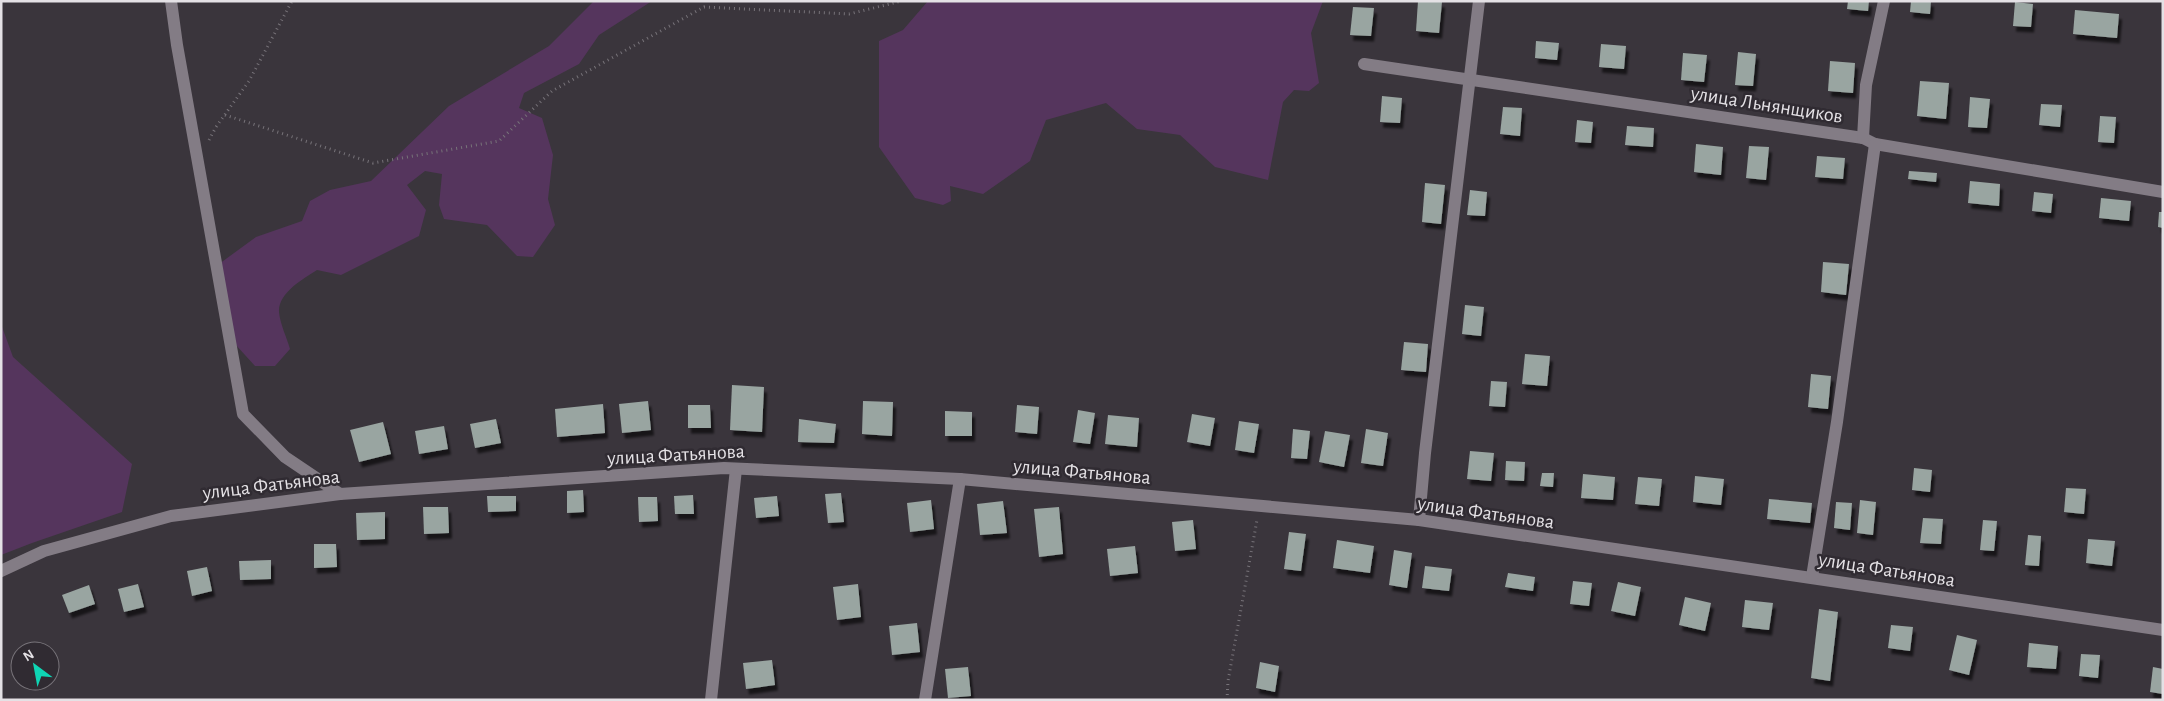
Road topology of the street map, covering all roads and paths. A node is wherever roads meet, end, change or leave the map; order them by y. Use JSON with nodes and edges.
{"nodes":[{"id":1,"x":171,"y":1,"type":"edge"},
{"id":2,"x":292,"y":1,"type":"edge"},
{"id":3,"x":902,"y":1,"type":"edge"},
{"id":4,"x":1479,"y":1,"type":"edge"},
{"id":5,"x":1884,"y":1,"type":"edge"},
{"id":6,"x":1364,"y":64,"type":"dead end"},
{"id":7,"x":1471,"y":78,"type":"junction"},
{"id":8,"x":225,"y":115,"type":"junction"},
{"id":9,"x":1863,"y":138,"type":"junction"},
{"id":10,"x":1875,"y":144,"type":"junction"},
{"id":11,"x":198,"y":161,"type":"junction"},
{"id":12,"x":2163,"y":192,"type":"edge"},
{"id":13,"x":736,"y":469,"type":"junction"},
{"id":14,"x":960,"y":479,"type":"junction"},
{"id":15,"x":340,"y":494,"type":"junction"},
{"id":16,"x":1260,"y":505,"type":"junction"},
{"id":17,"x":1419,"y":520,"type":"junction"},
{"id":18,"x":1,"y":571,"type":"edge"},
{"id":19,"x":1812,"y":577,"type":"junction"},
{"id":20,"x":2163,"y":630,"type":"edge"},
{"id":21,"x":711,"y":700,"type":"edge"},
{"id":22,"x":925,"y":700,"type":"edge"},
{"id":23,"x":1227,"y":700,"type":"edge"}],
"edges":[{"from":1,"to":11,"type":"street"},
{"from":2,"to":8,"type":"path"},
{"from":3,"to":8,"type":"path"},
{"from":4,"to":7,"type":"street"},
{"from":5,"to":9,"type":"street"},
{"from":6,"to":7,"type":"street","name":"улица Льнянщиков"},
{"from":7,"to":9,"type":"street","name":"улица Льнянщиков"},
{"from":7,"to":17,"type":"street"},
{"from":8,"to":11,"type":"path"},
{"from":9,"to":10,"type":"street","name":"улица Льнянщиков"},
{"from":10,"to":12,"type":"street","name":"улица Льнянщиков"},
{"from":10,"to":19,"type":"street"},
{"from":11,"to":15,"type":"street"},
{"from":13,"to":14,"type":"street","name":"улица Фатьянова"},
{"from":13,"to":15,"type":"street","name":"улица Фатьянова"},
{"from":13,"to":21,"type":"street"},
{"from":14,"to":16,"type":"street","name":"улица Фатьянова"},
{"from":14,"to":22,"type":"street"},
{"from":15,"to":18,"type":"street","name":"улица Фатьянова"},
{"from":16,"to":17,"type":"street","name":"улица Фатьянова"},
{"from":16,"to":23,"type":"path"},
{"from":17,"to":19,"type":"street","name":"улица Фатьянова"},
{"from":19,"to":20,"type":"street","name":"улица Фатьянова"}]}
